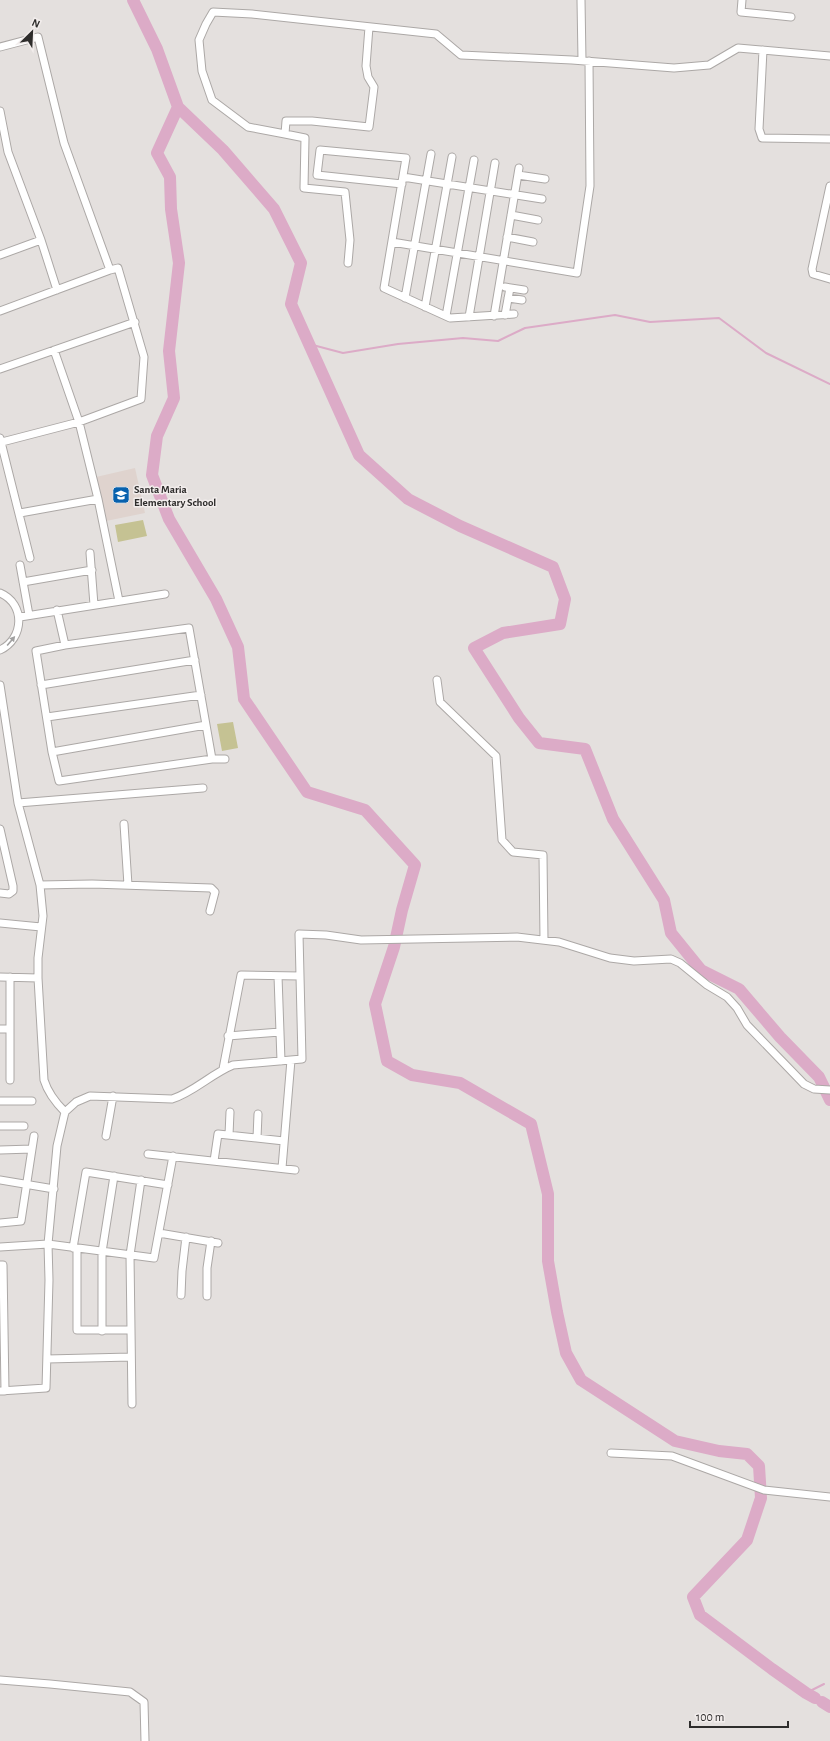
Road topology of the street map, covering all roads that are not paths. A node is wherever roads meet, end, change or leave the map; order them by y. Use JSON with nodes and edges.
{"nodes":[{"id":1,"x":581,"y":0,"type":"edge"},
{"id":2,"x":742,"y":0,"type":"edge"},
{"id":3,"x":791,"y":17,"type":"dead end"},
{"id":4,"x":369,"y":27,"type":"junction"},
{"id":5,"x":0,"y":47,"type":"edge"},
{"id":6,"x":763,"y":50,"type":"junction"},
{"id":7,"x":830,"y":56,"type":"edge"},
{"id":8,"x":585,"y":61,"type":"junction"},
{"id":9,"x":0,"y":111,"type":"edge"},
{"id":10,"x":286,"y":134,"type":"junction"},
{"id":11,"x":830,"y":139,"type":"edge"},
{"id":12,"x":432,"y":154,"type":"dead end"},
{"id":13,"x":452,"y":157,"type":"dead end"},
{"id":14,"x":474,"y":160,"type":"dead end"},
{"id":15,"x":495,"y":163,"type":"dead end"},
{"id":16,"x":545,"y":179,"type":"dead end"},
{"id":17,"x":403,"y":180,"type":"junction"},
{"id":18,"x":426,"y":181,"type":"junction"},
{"id":19,"x":448,"y":184,"type":"junction"},
{"id":20,"x":830,"y":186,"type":"edge"},
{"id":21,"x":469,"y":188,"type":"junction"},
{"id":22,"x":490,"y":191,"type":"junction"},
{"id":23,"x":514,"y":195,"type":"junction"},
{"id":24,"x":542,"y":199,"type":"dead end"},
{"id":25,"x":511,"y":215,"type":"junction"},
{"id":26,"x":538,"y":220,"type":"dead end"},
{"id":27,"x":507,"y":237,"type":"junction"},
{"id":28,"x":41,"y":240,"type":"junction"},
{"id":29,"x":392,"y":242,"type":"junction"},
{"id":30,"x":533,"y":242,"type":"dead end"},
{"id":31,"x":414,"y":246,"type":"junction"},
{"id":32,"x":436,"y":250,"type":"junction"},
{"id":33,"x":457,"y":254,"type":"junction"},
{"id":34,"x":0,"y":255,"type":"edge"},
{"id":35,"x":479,"y":257,"type":"junction"},
{"id":36,"x":503,"y":262,"type":"junction"},
{"id":37,"x":348,"y":263,"type":"dead end"},
{"id":38,"x":110,"y":270,"type":"junction"},
{"id":39,"x":830,"y":279,"type":"edge"},
{"id":40,"x":499,"y":286,"type":"junction"},
{"id":41,"x":510,"y":288,"type":"junction"},
{"id":42,"x":57,"y":290,"type":"junction"},
{"id":43,"x":524,"y":290,"type":"dead end"},
{"id":44,"x":405,"y":298,"type":"junction"},
{"id":45,"x":508,"y":298,"type":"junction"},
{"id":46,"x":522,"y":300,"type":"dead end"},
{"id":47,"x":425,"y":307,"type":"junction"},
{"id":48,"x":0,"y":311,"type":"edge"},
{"id":49,"x":514,"y":314,"type":"dead end"},
{"id":50,"x":505,"y":315,"type":"junction"},
{"id":51,"x":446,"y":316,"type":"junction"},
{"id":52,"x":494,"y":316,"type":"junction"},
{"id":53,"x":469,"y":317,"type":"junction"},
{"id":54,"x":135,"y":322,"type":"junction"},
{"id":55,"x":54,"y":350,"type":"junction"},
{"id":56,"x":0,"y":368,"type":"edge"},
{"id":57,"x":79,"y":422,"type":"junction"},
{"id":58,"x":1,"y":440,"type":"edge"},
{"id":59,"x":98,"y":499,"type":"junction"},
{"id":60,"x":20,"y":513,"type":"junction"},
{"id":61,"x":90,"y":553,"type":"dead end"},
{"id":62,"x":30,"y":558,"type":"dead end"},
{"id":63,"x":20,"y":565,"type":"dead end"},
{"id":64,"x":92,"y":570,"type":"junction"},
{"id":65,"x":23,"y":582,"type":"junction"},
{"id":66,"x":0,"y":593,"type":"edge"},
{"id":67,"x":165,"y":594,"type":"dead end"},
{"id":68,"x":119,"y":601,"type":"junction"},
{"id":69,"x":94,"y":605,"type":"junction"},
{"id":70,"x":57,"y":610,"type":"junction"},
{"id":71,"x":29,"y":615,"type":"junction"},
{"id":72,"x":20,"y":617,"type":"junction"},
{"id":73,"x":64,"y":645,"type":"junction"},
{"id":74,"x":0,"y":650,"type":"edge"},
{"id":75,"x":195,"y":660,"type":"junction"},
{"id":76,"x":437,"y":680,"type":"dead end"},
{"id":77,"x":0,"y":685,"type":"edge"},
{"id":78,"x":41,"y":685,"type":"junction"},
{"id":79,"x":201,"y":694,"type":"junction"},
{"id":80,"x":2,"y":706,"type":"edge"},
{"id":81,"x":47,"y":717,"type":"junction"},
{"id":82,"x":206,"y":725,"type":"junction"},
{"id":83,"x":52,"y":752,"type":"junction"},
{"id":84,"x":225,"y":758,"type":"dead end"},
{"id":85,"x":212,"y":759,"type":"junction"},
{"id":86,"x":203,"y":788,"type":"dead end"},
{"id":87,"x":18,"y":803,"type":"junction"},
{"id":88,"x":124,"y":824,"type":"dead end"},
{"id":89,"x":0,"y":829,"type":"edge"},
{"id":90,"x":40,"y":885,"type":"junction"},
{"id":91,"x":128,"y":885,"type":"junction"},
{"id":92,"x":0,"y":893,"type":"edge"},
{"id":93,"x":210,"y":911,"type":"dead end"},
{"id":94,"x":0,"y":923,"type":"edge"},
{"id":95,"x":41,"y":927,"type":"junction"},
{"id":96,"x":544,"y":940,"type":"junction"},
{"id":97,"x":278,"y":976,"type":"junction"},
{"id":98,"x":300,"y":976,"type":"junction"},
{"id":99,"x":0,"y":977,"type":"edge"},
{"id":100,"x":10,"y":977,"type":"junction"},
{"id":101,"x":38,"y":978,"type":"junction"},
{"id":102,"x":0,"y":1029,"type":"edge"},
{"id":103,"x":10,"y":1029,"type":"junction"},
{"id":104,"x":280,"y":1032,"type":"junction"},
{"id":105,"x":228,"y":1036,"type":"junction"},
{"id":106,"x":291,"y":1060,"type":"junction"},
{"id":107,"x":281,"y":1061,"type":"junction"},
{"id":108,"x":223,"y":1069,"type":"junction"},
{"id":109,"x":10,"y":1080,"type":"dead end"},
{"id":110,"x":830,"y":1090,"type":"edge"},
{"id":111,"x":113,"y":1096,"type":"junction"},
{"id":112,"x":0,"y":1101,"type":"edge"},
{"id":113,"x":32,"y":1101,"type":"dead end"},
{"id":114,"x":65,"y":1112,"type":"junction"},
{"id":115,"x":230,"y":1112,"type":"dead end"},
{"id":116,"x":258,"y":1114,"type":"dead end"},
{"id":117,"x":0,"y":1126,"type":"edge"},
{"id":118,"x":24,"y":1126,"type":"dead end"},
{"id":119,"x":229,"y":1135,"type":"junction"},
{"id":120,"x":34,"y":1136,"type":"dead end"},
{"id":121,"x":106,"y":1136,"type":"dead end"},
{"id":122,"x":257,"y":1138,"type":"junction"},
{"id":123,"x":284,"y":1141,"type":"junction"},
{"id":124,"x":32,"y":1149,"type":"junction"},
{"id":125,"x":0,"y":1150,"type":"edge"},
{"id":126,"x":148,"y":1154,"type":"dead end"},
{"id":127,"x":173,"y":1156,"type":"junction"},
{"id":128,"x":214,"y":1161,"type":"junction"},
{"id":129,"x":282,"y":1168,"type":"junction"},
{"id":130,"x":295,"y":1170,"type":"dead end"},
{"id":131,"x":114,"y":1176,"type":"junction"},
{"id":132,"x":0,"y":1180,"type":"edge"},
{"id":133,"x":141,"y":1180,"type":"junction"},
{"id":134,"x":26,"y":1183,"type":"junction"},
{"id":135,"x":168,"y":1185,"type":"junction"},
{"id":136,"x":54,"y":1189,"type":"junction"},
{"id":137,"x":0,"y":1223,"type":"edge"},
{"id":138,"x":159,"y":1233,"type":"junction"},
{"id":139,"x":186,"y":1237,"type":"junction"},
{"id":140,"x":48,"y":1244,"type":"junction"},
{"id":141,"x":0,"y":1247,"type":"edge"},
{"id":142,"x":75,"y":1248,"type":"junction"},
{"id":143,"x":102,"y":1252,"type":"junction"},
{"id":144,"x":130,"y":1255,"type":"junction"},
{"id":145,"x":0,"y":1265,"type":"edge"},
{"id":146,"x":181,"y":1295,"type":"dead end"},
{"id":147,"x":207,"y":1296,"type":"dead end"},
{"id":148,"x":131,"y":1330,"type":"junction"},
{"id":149,"x":102,"y":1331,"type":"junction"},
{"id":150,"x":131,"y":1357,"type":"junction"},
{"id":151,"x":47,"y":1359,"type":"junction"},
{"id":152,"x":2,"y":1391,"type":"edge"},
{"id":153,"x":132,"y":1404,"type":"dead end"},
{"id":154,"x":611,"y":1453,"type":"dead end"},
{"id":155,"x":830,"y":1497,"type":"edge"},
{"id":156,"x":0,"y":1680,"type":"edge"},
{"id":157,"x":145,"y":1741,"type":"edge"}],
"edges":[{"from":1,"to":8,"type":"street"},
{"from":2,"to":3,"type":"street"},
{"from":4,"to":8,"type":"street"},
{"from":4,"to":10,"type":"street"},
{"from":4,"to":10,"type":"street"},
{"from":5,"to":38,"type":"street"},
{"from":6,"to":7,"type":"street"},
{"from":6,"to":8,"type":"street"},
{"from":6,"to":11,"type":"street"},
{"from":8,"to":36,"type":"street"},
{"from":9,"to":28,"type":"street"},
{"from":10,"to":37,"type":"street"},
{"from":12,"to":18,"type":"street"},
{"from":13,"to":19,"type":"street"},
{"from":14,"to":21,"type":"street"},
{"from":15,"to":22,"type":"street"},
{"from":16,"to":23,"type":"street"},
{"from":17,"to":17,"type":"street"},
{"from":17,"to":18,"type":"street"},
{"from":17,"to":29,"type":"street"},
{"from":18,"to":19,"type":"street"},
{"from":18,"to":31,"type":"street"},
{"from":19,"to":21,"type":"street"},
{"from":19,"to":32,"type":"street"},
{"from":20,"to":39,"type":"street"},
{"from":21,"to":22,"type":"street"},
{"from":21,"to":33,"type":"street"},
{"from":22,"to":23,"type":"street"},
{"from":22,"to":35,"type":"street"},
{"from":23,"to":24,"type":"street"},
{"from":23,"to":25,"type":"street"},
{"from":25,"to":26,"type":"street"},
{"from":25,"to":27,"type":"street"},
{"from":27,"to":30,"type":"street"},
{"from":27,"to":36,"type":"street"},
{"from":28,"to":34,"type":"street"},
{"from":28,"to":42,"type":"street"},
{"from":29,"to":31,"type":"street"},
{"from":29,"to":44,"type":"street"},
{"from":31,"to":32,"type":"street"},
{"from":31,"to":44,"type":"street"},
{"from":32,"to":33,"type":"street"},
{"from":32,"to":47,"type":"street"},
{"from":33,"to":35,"type":"street"},
{"from":33,"to":51,"type":"street"},
{"from":35,"to":36,"type":"street"},
{"from":35,"to":53,"type":"street"},
{"from":36,"to":40,"type":"street"},
{"from":38,"to":42,"type":"street"},
{"from":38,"to":54,"type":"street"},
{"from":40,"to":41,"type":"street"},
{"from":40,"to":52,"type":"street"},
{"from":41,"to":43,"type":"street"},
{"from":41,"to":45,"type":"street"},
{"from":42,"to":48,"type":"street"},
{"from":44,"to":47,"type":"street"},
{"from":45,"to":46,"type":"street"},
{"from":45,"to":50,"type":"street"},
{"from":47,"to":51,"type":"street"},
{"from":49,"to":50,"type":"street"},
{"from":50,"to":52,"type":"street"},
{"from":51,"to":53,"type":"street"},
{"from":52,"to":53,"type":"street"},
{"from":54,"to":55,"type":"street"},
{"from":54,"to":57,"type":"street"},
{"from":55,"to":56,"type":"street"},
{"from":55,"to":57,"type":"street"},
{"from":57,"to":58,"type":"street"},
{"from":57,"to":59,"type":"street"},
{"from":58,"to":60,"type":"street"},
{"from":59,"to":60,"type":"street"},
{"from":59,"to":68,"type":"street"},
{"from":60,"to":62,"type":"street"},
{"from":61,"to":64,"type":"street"},
{"from":63,"to":65,"type":"street"},
{"from":64,"to":65,"type":"street"},
{"from":64,"to":69,"type":"street"},
{"from":65,"to":71,"type":"street"},
{"from":66,"to":72,"type":"street"},
{"from":67,"to":68,"type":"street"},
{"from":68,"to":69,"type":"street"},
{"from":69,"to":70,"type":"street"},
{"from":70,"to":71,"type":"street"},
{"from":70,"to":73,"type":"street"},
{"from":71,"to":72,"type":"street"},
{"from":74,"to":72,"type":"street","one_way":true},
{"from":73,"to":75,"type":"street"},
{"from":73,"to":78,"type":"street"},
{"from":75,"to":78,"type":"street"},
{"from":75,"to":79,"type":"street"},
{"from":76,"to":96,"type":"street"},
{"from":77,"to":80,"type":"street"},
{"from":78,"to":81,"type":"street"},
{"from":79,"to":81,"type":"street"},
{"from":79,"to":82,"type":"street"},
{"from":80,"to":87,"type":"street"},
{"from":81,"to":83,"type":"street"},
{"from":82,"to":83,"type":"street"},
{"from":82,"to":85,"type":"street"},
{"from":83,"to":85,"type":"street"},
{"from":84,"to":85,"type":"street"},
{"from":86,"to":87,"type":"street"},
{"from":87,"to":90,"type":"street"},
{"from":88,"to":91,"type":"street"},
{"from":89,"to":92,"type":"street"},
{"from":90,"to":91,"type":"street"},
{"from":90,"to":95,"type":"street"},
{"from":91,"to":93,"type":"street"},
{"from":94,"to":95,"type":"street"},
{"from":95,"to":101,"type":"street"},
{"from":96,"to":98,"type":"street"},
{"from":96,"to":110,"type":"street"},
{"from":97,"to":98,"type":"street"},
{"from":97,"to":104,"type":"street"},
{"from":97,"to":105,"type":"street"},
{"from":98,"to":106,"type":"street"},
{"from":99,"to":100,"type":"street"},
{"from":100,"to":101,"type":"street"},
{"from":100,"to":103,"type":"street"},
{"from":101,"to":114,"type":"street"},
{"from":102,"to":103,"type":"street"},
{"from":103,"to":109,"type":"street"},
{"from":104,"to":105,"type":"street"},
{"from":104,"to":107,"type":"street"},
{"from":105,"to":108,"type":"street"},
{"from":106,"to":107,"type":"street"},
{"from":106,"to":123,"type":"street"},
{"from":107,"to":108,"type":"street"},
{"from":108,"to":111,"type":"street"},
{"from":111,"to":114,"type":"street"},
{"from":111,"to":121,"type":"street"},
{"from":112,"to":113,"type":"street"},
{"from":114,"to":136,"type":"street"},
{"from":115,"to":119,"type":"street"},
{"from":116,"to":122,"type":"street"},
{"from":117,"to":118,"type":"street"},
{"from":119,"to":122,"type":"street"},
{"from":119,"to":128,"type":"street"},
{"from":120,"to":124,"type":"street"},
{"from":122,"to":123,"type":"street"},
{"from":123,"to":129,"type":"street"},
{"from":124,"to":125,"type":"street"},
{"from":124,"to":134,"type":"street"},
{"from":126,"to":127,"type":"street"},
{"from":127,"to":128,"type":"street"},
{"from":127,"to":135,"type":"street"},
{"from":128,"to":129,"type":"street"},
{"from":129,"to":130,"type":"street"},
{"from":131,"to":133,"type":"street"},
{"from":131,"to":142,"type":"street"},
{"from":131,"to":143,"type":"street"},
{"from":132,"to":134,"type":"street"},
{"from":133,"to":135,"type":"street"},
{"from":133,"to":144,"type":"street"},
{"from":134,"to":136,"type":"street"},
{"from":134,"to":137,"type":"street"},
{"from":135,"to":138,"type":"street"},
{"from":136,"to":140,"type":"street"},
{"from":138,"to":139,"type":"street"},
{"from":138,"to":144,"type":"street"},
{"from":139,"to":146,"type":"street"},
{"from":139,"to":147,"type":"street"},
{"from":140,"to":141,"type":"street"},
{"from":140,"to":142,"type":"street"},
{"from":140,"to":151,"type":"street"},
{"from":142,"to":143,"type":"street"},
{"from":142,"to":149,"type":"street"},
{"from":143,"to":144,"type":"street"},
{"from":143,"to":149,"type":"street"},
{"from":144,"to":148,"type":"street"},
{"from":145,"to":152,"type":"street"},
{"from":148,"to":149,"type":"street"},
{"from":148,"to":150,"type":"street"},
{"from":150,"to":151,"type":"street"},
{"from":150,"to":153,"type":"street"},
{"from":151,"to":152,"type":"street"},
{"from":154,"to":155,"type":"street"},
{"from":156,"to":157,"type":"street"}]}
